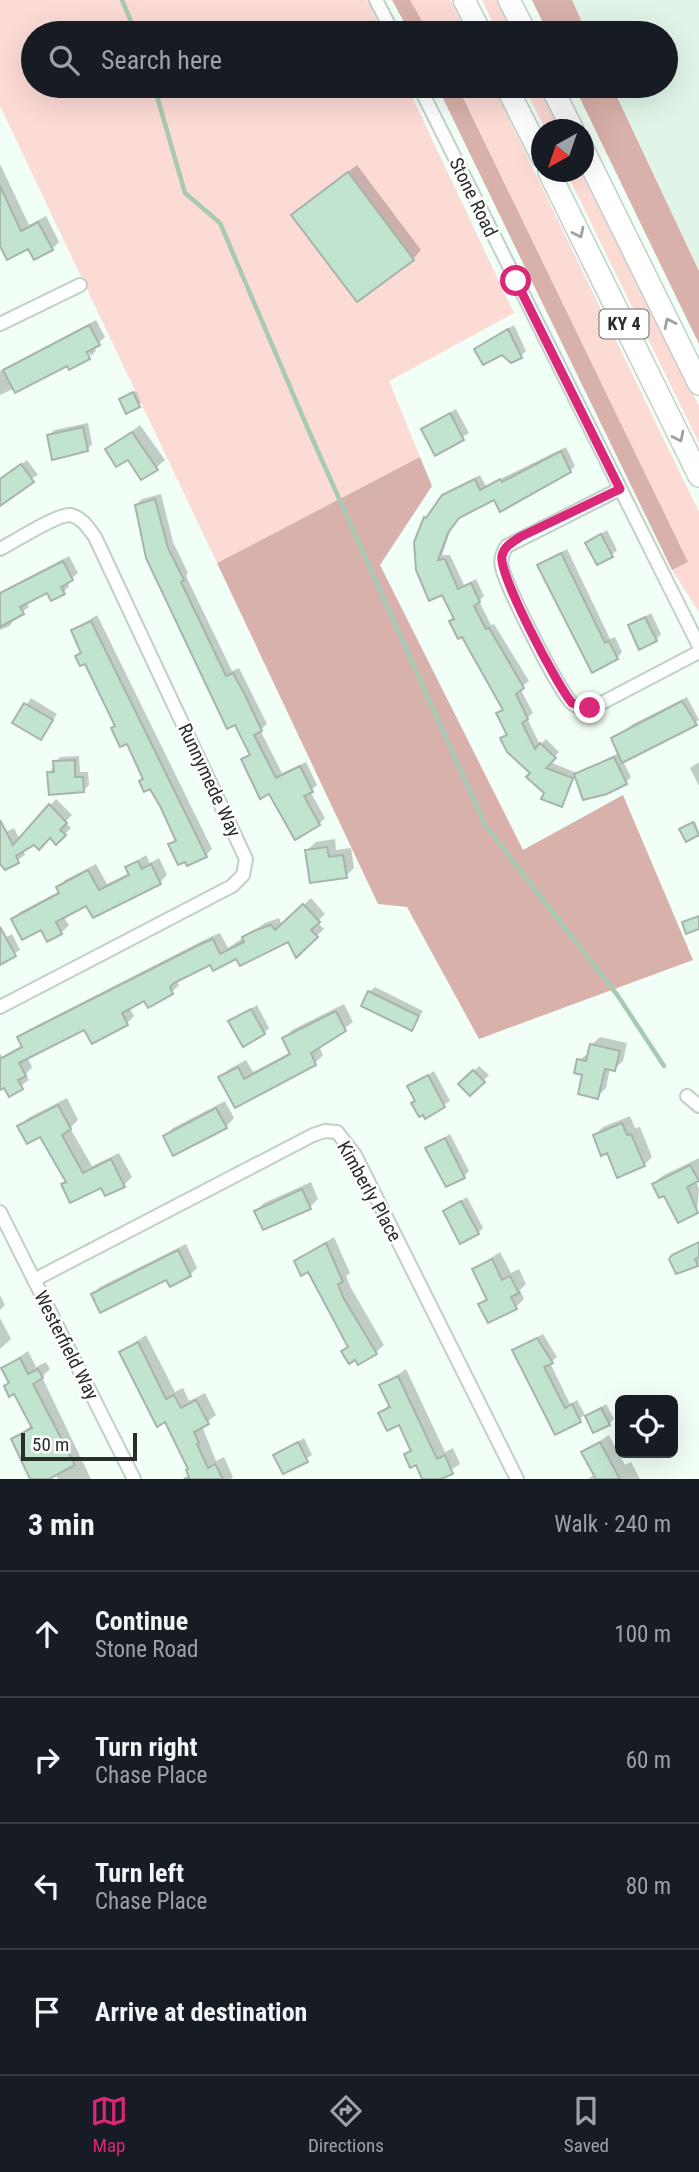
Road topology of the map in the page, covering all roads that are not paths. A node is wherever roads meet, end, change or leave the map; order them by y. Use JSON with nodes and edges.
{"nodes":[{"id":1,"x":376,"y":0,"type":"edge"},
{"id":2,"x":464,"y":0,"type":"edge"},
{"id":3,"x":509,"y":0,"type":"edge"},
{"id":4,"x":387,"y":21,"type":"edge"},
{"id":5,"x":475,"y":21,"type":"edge"},
{"id":6,"x":520,"y":21,"type":"edge"},
{"id":7,"x":425,"y":98,"type":"edge"},
{"id":8,"x":512,"y":98,"type":"edge"},
{"id":9,"x":557,"y":98,"type":"edge"},
{"id":10,"x":568,"y":119,"type":"edge"},
{"id":11,"x":531,"y":137,"type":"edge"},
{"id":12,"x":594,"y":172,"type":"edge"},
{"id":13,"x":554,"y":182,"type":"edge"},
{"id":14,"x":80,"y":285,"type":"dead end"},
{"id":15,"x":0,"y":324,"type":"edge"},
{"id":16,"x":699,"y":384,"type":"edge"},
{"id":17,"x":699,"y":476,"type":"edge"},
{"id":18,"x":620,"y":489,"type":"junction"},
{"id":19,"x":0,"y":549,"type":"edge"},
{"id":20,"x":699,"y":646,"type":"edge"},
{"id":21,"x":699,"y":652,"type":"edge"},
{"id":22,"x":0,"y":1007,"type":"edge"},
{"id":23,"x":687,"y":1096,"type":"dead end"},
{"id":24,"x":699,"y":1106,"type":"edge"},
{"id":25,"x":0,"y":1212,"type":"edge"},
{"id":26,"x":34,"y":1280,"type":"junction"},
{"id":27,"x":134,"y":1479,"type":"edge"},
{"id":28,"x":517,"y":1479,"type":"edge"}],
"edges":[{"from":1,"to":4,"type":"street"},
{"from":2,"to":5,"type":"highway"},
{"from":3,"to":6,"type":"highway"},
{"from":7,"to":18,"type":"street","name":"Stone Road"},
{"from":8,"to":11,"type":"highway"},
{"from":9,"to":10,"type":"highway"},
{"from":16,"to":12,"type":"highway","number":"KY 4","one_way":true},
{"from":13,"to":17,"type":"highway","number":"KY 4","one_way":true},
{"from":14,"to":15,"type":"street"},
{"from":18,"to":20,"type":"street","name":"Stone Road"},
{"from":18,"to":21,"type":"street"},
{"from":19,"to":22,"type":"street","name":"Runnymede Way"},
{"from":23,"to":24,"type":"street"},
{"from":25,"to":26,"type":"street","name":"Westerfield Way"},
{"from":26,"to":27,"type":"street","name":"Westerfield Way"},
{"from":26,"to":28,"type":"street","name":"Kimberly Place"}]}
